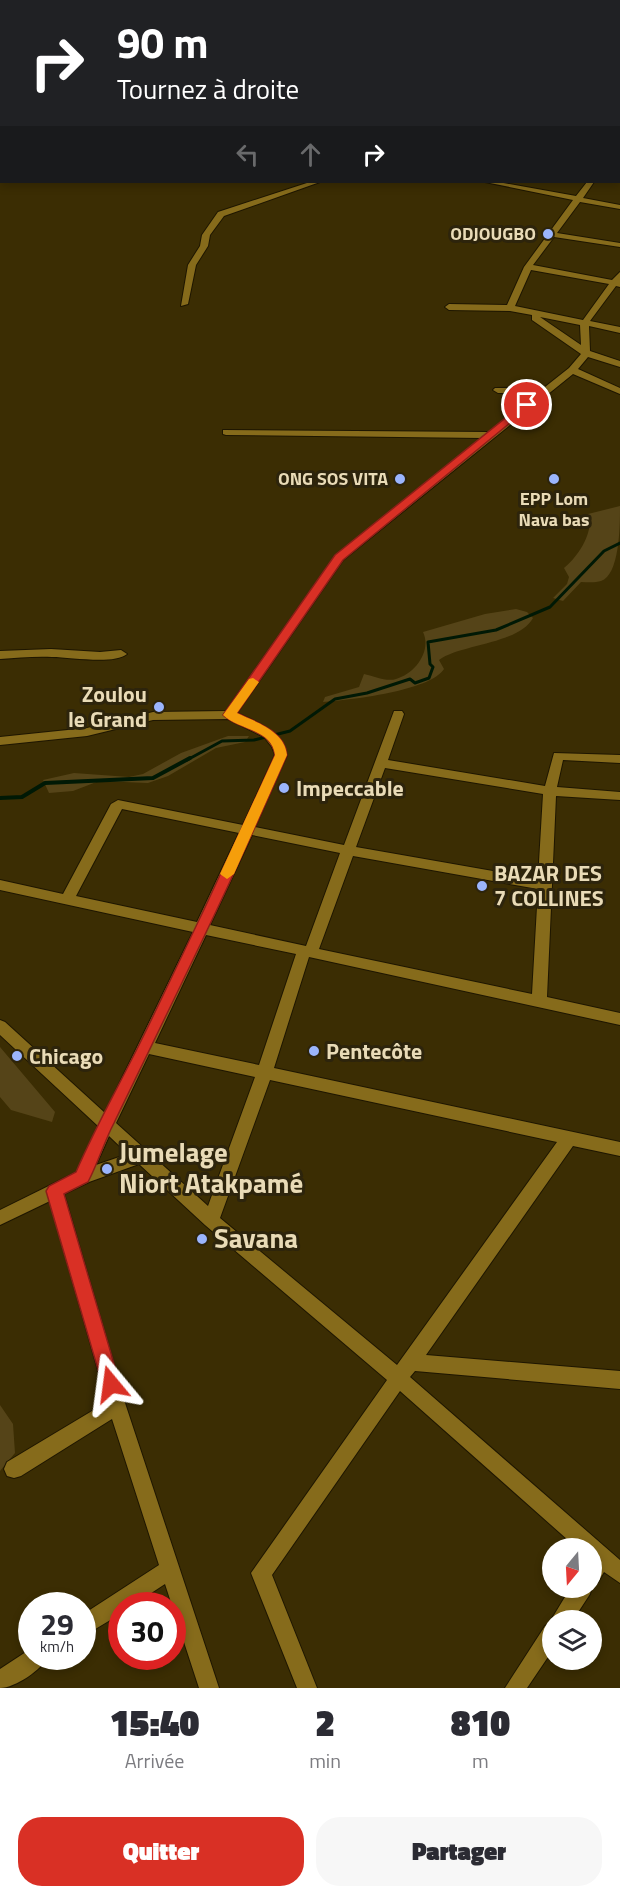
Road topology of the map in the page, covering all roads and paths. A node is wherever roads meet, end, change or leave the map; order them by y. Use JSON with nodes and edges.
{"nodes":[{"id":1,"x":313,"y":183,"type":"edge"},
{"id":2,"x":495,"y":183,"type":"edge"},
{"id":3,"x":590,"y":183,"type":"edge"},
{"id":4,"x":579,"y":198,"type":"junction"},
{"id":5,"x":620,"y":207,"type":"edge"},
{"id":6,"x":554,"y":235,"type":"junction"},
{"id":7,"x":620,"y":245,"type":"edge"},
{"id":8,"x":528,"y":267,"type":"junction"},
{"id":9,"x":618,"y":281,"type":"edge"},
{"id":10,"x":184,"y":304,"type":"dead end"},
{"id":11,"x":449,"y":307,"type":"dead end"},
{"id":12,"x":510,"y":308,"type":"junction"},
{"id":13,"x":538,"y":313,"type":"junction"},
{"id":14,"x":584,"y":324,"type":"junction"},
{"id":15,"x":620,"y":330,"type":"edge"},
{"id":16,"x":586,"y":352,"type":"junction"},
{"id":17,"x":620,"y":364,"type":"edge"},
{"id":18,"x":572,"y":370,"type":"junction"},
{"id":19,"x":498,"y":390,"type":"dead end"},
{"id":20,"x":546,"y":390,"type":"junction"},
{"id":21,"x":620,"y":391,"type":"edge"},
{"id":22,"x":226,"y":432,"type":"dead end"},
{"id":23,"x":490,"y":435,"type":"junction"},
{"id":24,"x":121,"y":654,"type":"dead end"},
{"id":25,"x":0,"y":656,"type":"edge"},
{"id":26,"x":398,"y":714,"type":"dead end"},
{"id":27,"x":230,"y":715,"type":"junction"},
{"id":28,"x":0,"y":741,"type":"edge"},
{"id":29,"x":620,"y":759,"type":"edge"},
{"id":30,"x":380,"y":764,"type":"junction"},
{"id":31,"x":550,"y":790,"type":"junction"},
{"id":32,"x":620,"y":796,"type":"edge"},
{"id":33,"x":248,"y":831,"type":"junction"},
{"id":34,"x":347,"y":850,"type":"junction"},
{"id":35,"x":0,"y":885,"type":"edge"},
{"id":36,"x":543,"y":885,"type":"junction"},
{"id":37,"x":67,"y":900,"type":"junction"},
{"id":38,"x":200,"y":928,"type":"junction"},
{"id":39,"x":308,"y":952,"type":"junction"},
{"id":40,"x":539,"y":1002,"type":"junction"},
{"id":41,"x":620,"y":1019,"type":"edge"},
{"id":42,"x":0,"y":1026,"type":"edge"},
{"id":43,"x":146,"y":1047,"type":"junction"},
{"id":44,"x":265,"y":1072,"type":"junction"},
{"id":45,"x":105,"y":1124,"type":"junction"},
{"id":46,"x":569,"y":1138,"type":"junction"},
{"id":47,"x":620,"y":1149,"type":"edge"},
{"id":48,"x":141,"y":1156,"type":"junction"},
{"id":49,"x":82,"y":1177,"type":"junction"},
{"id":50,"x":54,"y":1191,"type":"junction"},
{"id":51,"x":0,"y":1218,"type":"edge"},
{"id":52,"x":211,"y":1220,"type":"junction"},
{"id":53,"x":403,"y":1370,"type":"junction"},
{"id":54,"x":620,"y":1380,"type":"edge"},
{"id":55,"x":117,"y":1406,"type":"junction"},
{"id":56,"x":14,"y":1469,"type":"dead end"},
{"id":57,"x":581,"y":1538,"type":"edge"},
{"id":58,"x":602,"y":1558,"type":"edge"},
{"id":59,"x":170,"y":1569,"type":"junction"},
{"id":60,"x":620,"y":1574,"type":"edge"},
{"id":61,"x":96,"y":1618,"type":"edge"},
{"id":62,"x":542,"y":1648,"type":"edge"},
{"id":63,"x":18,"y":1669,"type":"edge"},
{"id":64,"x":0,"y":1681,"type":"edge"},
{"id":65,"x":209,"y":1688,"type":"edge"},
{"id":66,"x":307,"y":1688,"type":"edge"},
{"id":67,"x":515,"y":1688,"type":"edge"}],
"edges":[{"from":1,"to":10,"type":"street"},
{"from":2,"to":4,"type":"street"},
{"from":3,"to":4,"type":"street"},
{"from":4,"to":5,"type":"street"},
{"from":4,"to":6,"type":"street"},
{"from":6,"to":7,"type":"street"},
{"from":6,"to":8,"type":"street"},
{"from":8,"to":9,"type":"street"},
{"from":8,"to":12,"type":"street"},
{"from":9,"to":14,"type":"street"},
{"from":11,"to":12,"type":"street"},
{"from":12,"to":13,"type":"street"},
{"from":13,"to":14,"type":"street"},
{"from":13,"to":16,"type":"street"},
{"from":14,"to":15,"type":"street"},
{"from":14,"to":16,"type":"street"},
{"from":16,"to":17,"type":"street"},
{"from":16,"to":18,"type":"street"},
{"from":18,"to":20,"type":"street"},
{"from":18,"to":21,"type":"street"},
{"from":19,"to":20,"type":"street"},
{"from":20,"to":23,"type":"street"},
{"from":22,"to":23,"type":"street"},
{"from":23,"to":27,"type":"street"},
{"from":24,"to":25,"type":"street"},
{"from":26,"to":30,"type":"street"},
{"from":27,"to":28,"type":"street"},
{"from":27,"to":33,"type":"street"},
{"from":29,"to":31,"type":"street"},
{"from":30,"to":31,"type":"street"},
{"from":30,"to":34,"type":"street"},
{"from":31,"to":32,"type":"street"},
{"from":31,"to":36,"type":"street"},
{"from":33,"to":34,"type":"street"},
{"from":33,"to":37,"type":"street"},
{"from":33,"to":38,"type":"street"},
{"from":34,"to":36,"type":"street"},
{"from":34,"to":39,"type":"street"},
{"from":35,"to":37,"type":"street"},
{"from":36,"to":40,"type":"street"},
{"from":37,"to":38,"type":"street"},
{"from":38,"to":39,"type":"street"},
{"from":38,"to":43,"type":"street"},
{"from":39,"to":40,"type":"street"},
{"from":39,"to":44,"type":"street"},
{"from":40,"to":41,"type":"street"},
{"from":42,"to":45,"type":"street"},
{"from":43,"to":44,"type":"street"},
{"from":43,"to":45,"type":"street"},
{"from":44,"to":46,"type":"street"},
{"from":44,"to":52,"type":"street"},
{"from":45,"to":48,"type":"street"},
{"from":45,"to":49,"type":"street"},
{"from":46,"to":47,"type":"street"},
{"from":46,"to":53,"type":"street"},
{"from":48,"to":49,"type":"street"},
{"from":48,"to":52,"type":"street"},
{"from":49,"to":50,"type":"street"},
{"from":50,"to":51,"type":"street"},
{"from":50,"to":55,"type":"street"},
{"from":52,"to":53,"type":"street"},
{"from":53,"to":54,"type":"street"},
{"from":53,"to":57,"type":"street"},
{"from":53,"to":66,"type":"street"},
{"from":55,"to":56,"type":"street"},
{"from":55,"to":59,"type":"street"},
{"from":58,"to":60,"type":"street"},
{"from":59,"to":61,"type":"street"},
{"from":59,"to":65,"type":"street"},
{"from":62,"to":67,"type":"street"},
{"from":63,"to":64,"type":"street"}]}
